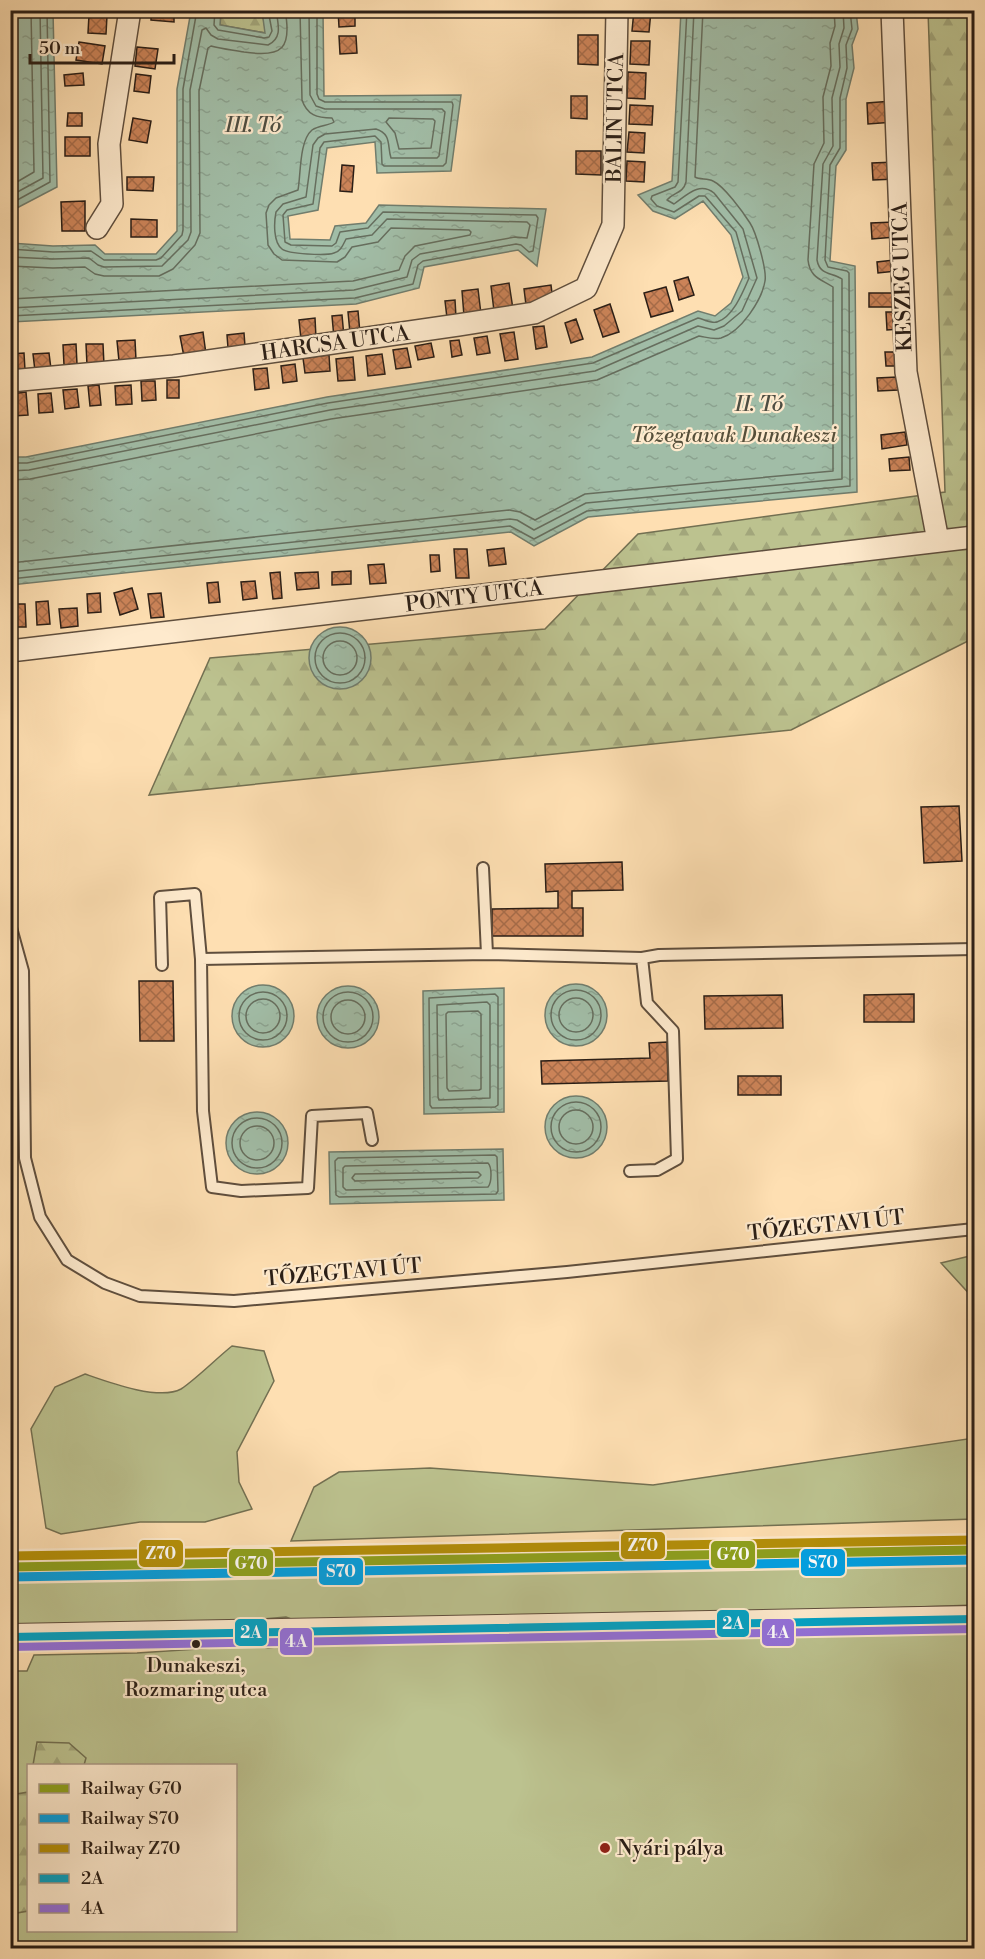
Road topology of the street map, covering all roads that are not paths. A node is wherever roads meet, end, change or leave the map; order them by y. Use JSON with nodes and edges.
{"nodes":[{"id":1,"x":130,"y":10,"type":"edge"},
{"id":2,"x":617,"y":10,"type":"edge"},
{"id":3,"x":892,"y":10,"type":"edge"},
{"id":4,"x":613,"y":225,"type":"joint"},
{"id":5,"x":97,"y":228,"type":"dead end"},
{"id":6,"x":10,"y":381,"type":"edge"},
{"id":7,"x":975,"y":537,"type":"edge"},
{"id":8,"x":938,"y":540,"type":"junction"},
{"id":9,"x":10,"y":651,"type":"edge"},
{"id":10,"x":483,"y":868,"type":"dead end"},
{"id":11,"x":10,"y":924,"type":"edge"},
{"id":12,"x":975,"y":949,"type":"edge"},
{"id":13,"x":487,"y":954,"type":"junction"},
{"id":14,"x":642,"y":958,"type":"junction"},
{"id":15,"x":201,"y":959,"type":"junction"},
{"id":16,"x":162,"y":965,"type":"dead end"},
{"id":17,"x":372,"y":1140,"type":"dead end"},
{"id":18,"x":630,"y":1171,"type":"dead end"},
{"id":19,"x":975,"y":1229,"type":"edge"},
{"id":20,"x":975,"y":1619,"type":"edge"},
{"id":21,"x":10,"y":1637,"type":"edge"}],
"edges":[{"from":1,"to":5,"type":"street"},
{"from":2,"to":4,"type":"street","name":"BALIN UTCA"},
{"from":3,"to":8,"type":"street","name":"KESZEG UTCA"},
{"from":4,"to":6,"type":"street","name":"HARCSA UTCA"},
{"from":7,"to":8,"type":"street","name":"PONTY UTCA"},
{"from":8,"to":9,"type":"street","name":"PONTY UTCA"},
{"from":10,"to":13,"type":"lane"},
{"from":11,"to":19,"type":"lane","name":"TŐZEGTAVI ÚT"},
{"from":12,"to":14,"type":"lane"},
{"from":13,"to":14,"type":"lane"},
{"from":13,"to":15,"type":"lane"},
{"from":14,"to":18,"type":"lane"},
{"from":15,"to":16,"type":"lane"},
{"from":15,"to":17,"type":"lane"},
{"from":20,"to":21,"type":"street"}]}
